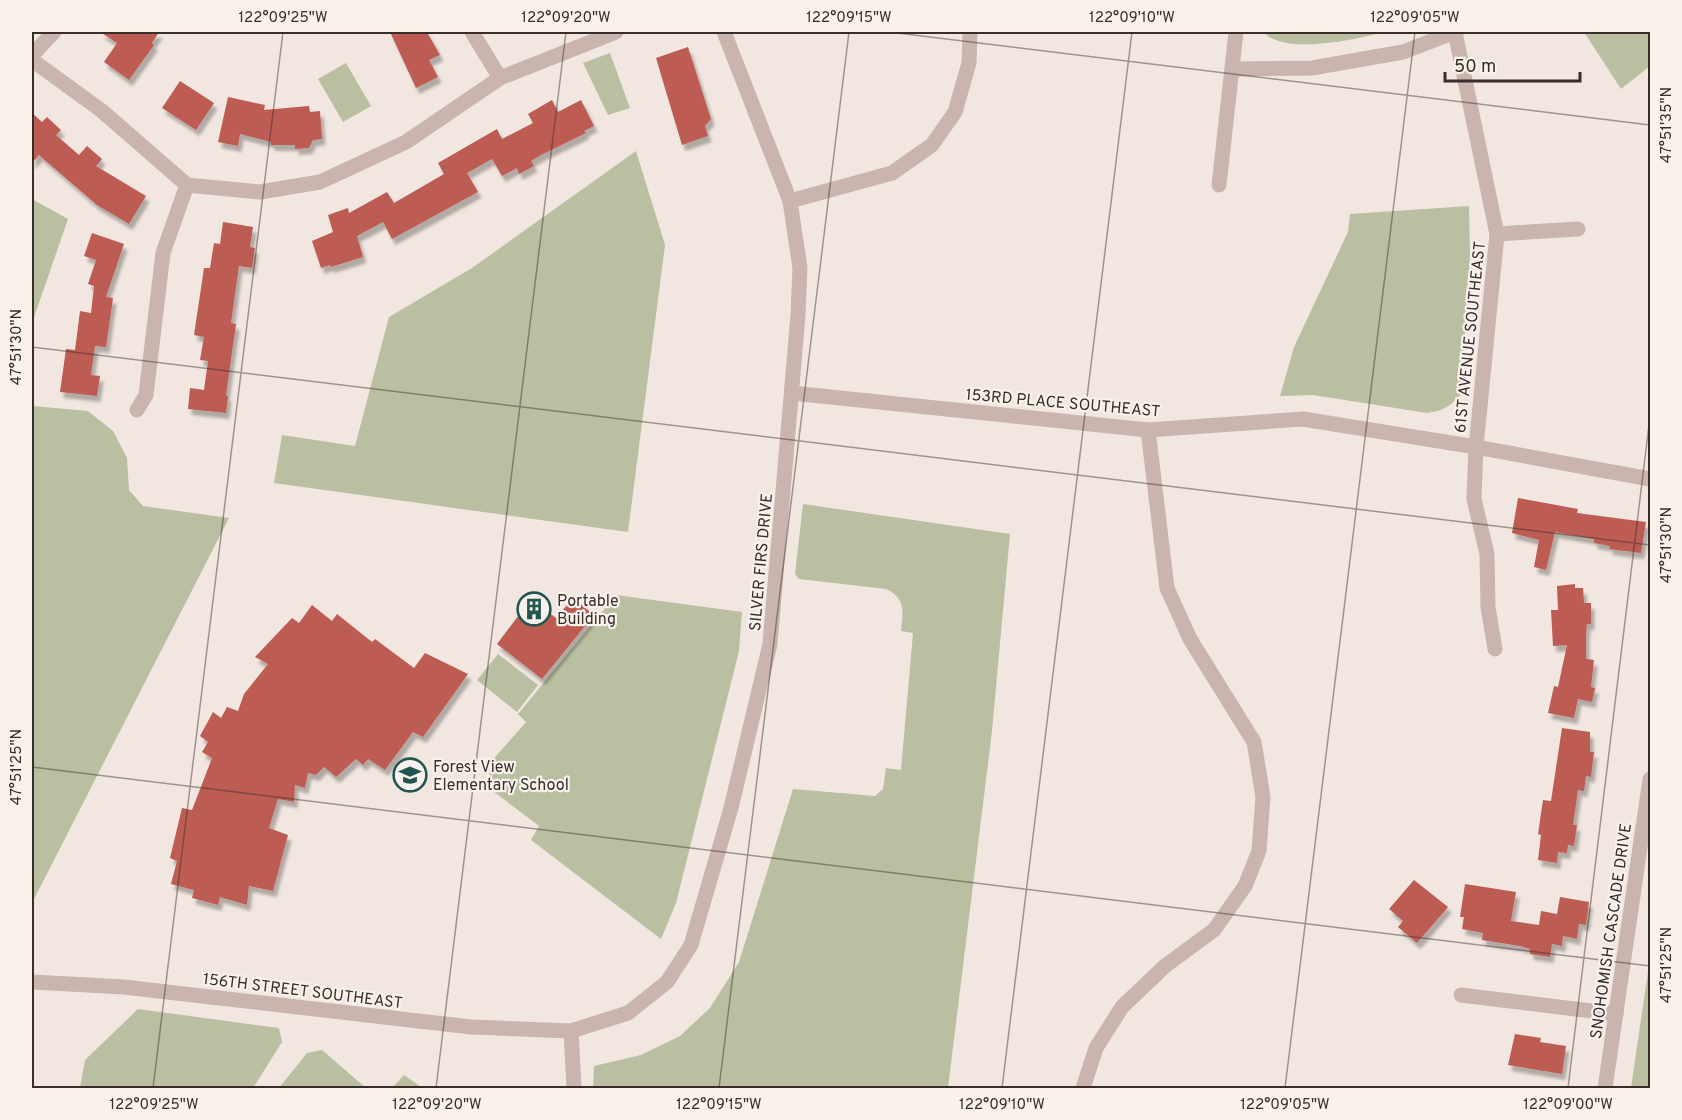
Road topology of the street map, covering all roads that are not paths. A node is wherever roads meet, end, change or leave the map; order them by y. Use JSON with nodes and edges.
{"nodes":[{"id":1,"x":54,"y":32,"type":"edge"},
{"id":2,"x":472,"y":32,"type":"edge"},
{"id":3,"x":616,"y":32,"type":"edge"},
{"id":4,"x":724,"y":32,"type":"edge"},
{"id":5,"x":970,"y":32,"type":"edge"},
{"id":6,"x":1236,"y":32,"type":"edge"},
{"id":7,"x":1455,"y":32,"type":"edge"},
{"id":8,"x":32,"y":55,"type":"edge"},
{"id":9,"x":32,"y":60,"type":"edge"},
{"id":10,"x":1233,"y":69,"type":"junction"},
{"id":11,"x":500,"y":78,"type":"junction"},
{"id":12,"x":187,"y":185,"type":"junction"},
{"id":13,"x":1219,"y":185,"type":"dead end"},
{"id":14,"x":790,"y":201,"type":"junction"},
{"id":15,"x":1578,"y":229,"type":"dead end"},
{"id":16,"x":1497,"y":234,"type":"junction"},
{"id":17,"x":792,"y":393,"type":"junction"},
{"id":18,"x":137,"y":410,"type":"dead end"},
{"id":19,"x":1148,"y":430,"type":"junction"},
{"id":20,"x":1476,"y":447,"type":"junction"},
{"id":21,"x":1650,"y":479,"type":"edge"},
{"id":22,"x":1495,"y":649,"type":"dead end"},
{"id":23,"x":1650,"y":779,"type":"edge"},
{"id":24,"x":32,"y":982,"type":"edge"},
{"id":25,"x":1461,"y":995,"type":"dead end"},
{"id":26,"x":1616,"y":1014,"type":"junction"},
{"id":27,"x":571,"y":1031,"type":"junction"},
{"id":28,"x":574,"y":1089,"type":"edge"},
{"id":29,"x":1083,"y":1089,"type":"edge"},
{"id":30,"x":1605,"y":1089,"type":"edge"}],
"edges":[{"from":1,"to":8,"type":"street"},
{"from":2,"to":11,"type":"street"},
{"from":3,"to":11,"type":"street"},
{"from":4,"to":14,"type":"street","name":"SILVER FIRS DRIVE"},
{"from":5,"to":14,"type":"street"},
{"from":6,"to":10,"type":"street"},
{"from":7,"to":10,"type":"street"},
{"from":7,"to":16,"type":"street","name":"61ST AVENUE SOUTHEAST"},
{"from":9,"to":12,"type":"street"},
{"from":10,"to":13,"type":"street"},
{"from":11,"to":12,"type":"street"},
{"from":12,"to":18,"type":"street"},
{"from":14,"to":17,"type":"street","name":"SILVER FIRS DRIVE"},
{"from":15,"to":16,"type":"street"},
{"from":16,"to":20,"type":"street","name":"61ST AVENUE SOUTHEAST"},
{"from":17,"to":19,"type":"street","name":"153RD PLACE SOUTHEAST"},
{"from":17,"to":27,"type":"street","name":"SILVER FIRS DRIVE"},
{"from":19,"to":20,"type":"street","name":"153RD PLACE SOUTHEAST"},
{"from":19,"to":29,"type":"street"},
{"from":20,"to":21,"type":"street","name":"153RD PLACE SOUTHEAST"},
{"from":20,"to":22,"type":"street","name":"61ST AVENUE SOUTHEAST"},
{"from":23,"to":26,"type":"street","name":"SNOHOMISH CASCADE DRIVE"},
{"from":24,"to":27,"type":"street","name":"156TH STREET SOUTHEAST"},
{"from":25,"to":26,"type":"street"},
{"from":26,"to":30,"type":"street","name":"SNOHOMISH CASCADE DRIVE"},
{"from":27,"to":28,"type":"street"}]}
